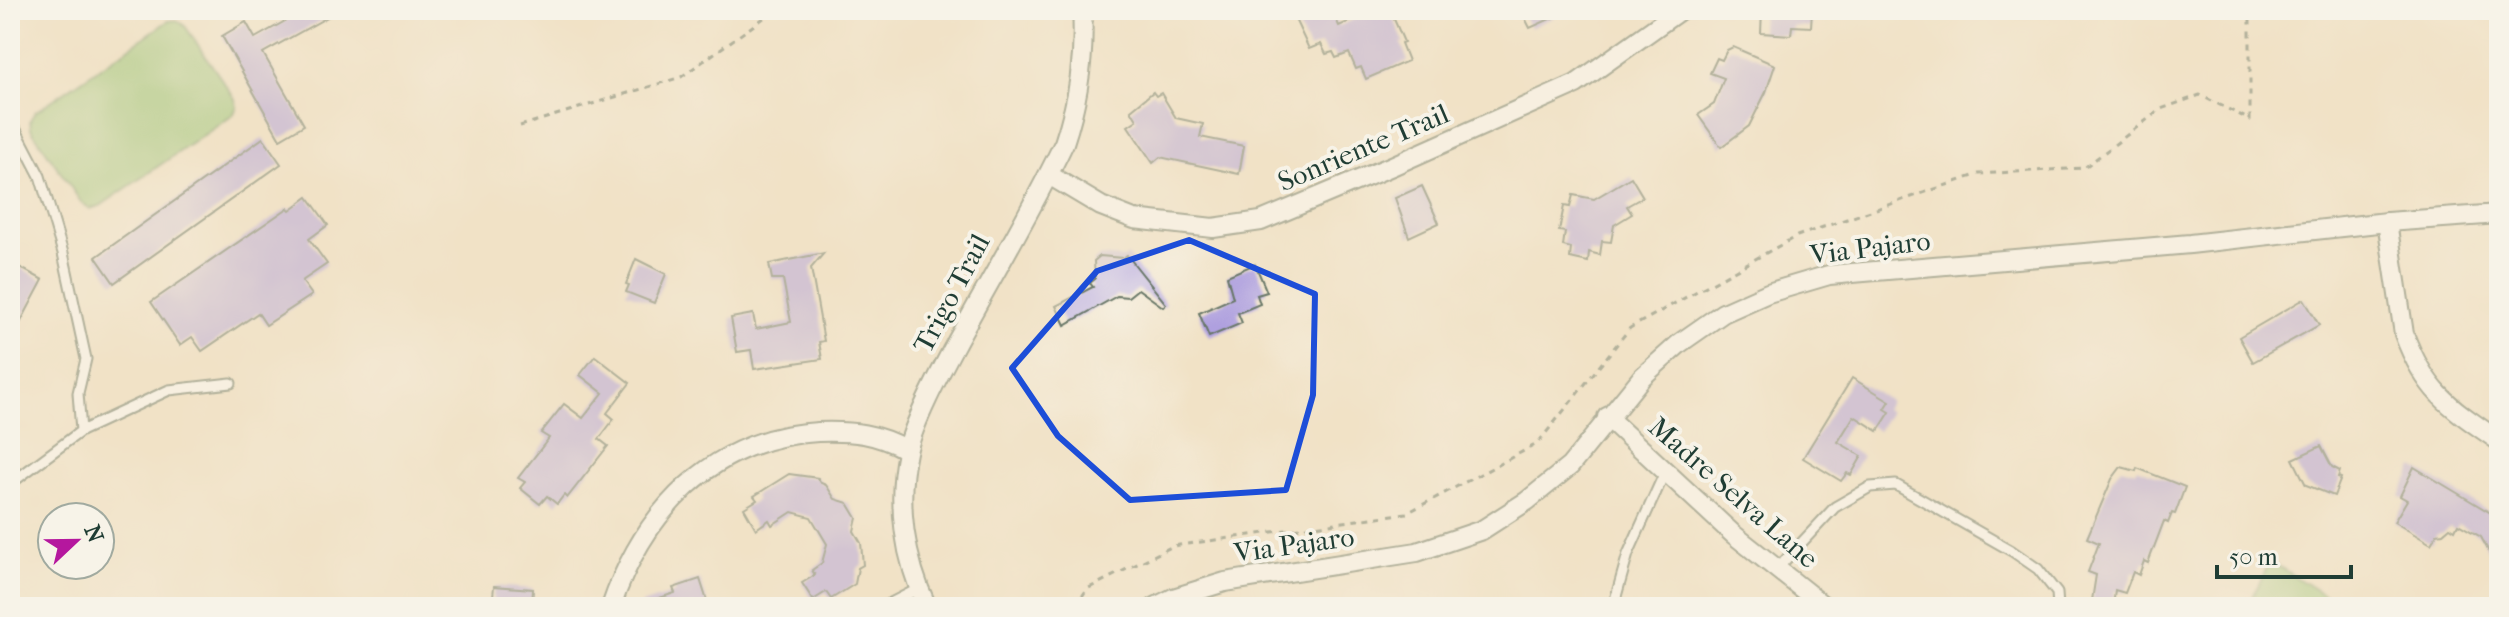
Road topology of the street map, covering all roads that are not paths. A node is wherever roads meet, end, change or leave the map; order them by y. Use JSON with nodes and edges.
{"nodes":[{"id":1,"x":1082,"y":10,"type":"edge"},
{"id":2,"x":1680,"y":10,"type":"edge"},
{"id":3,"x":10,"y":124,"type":"edge"},
{"id":4,"x":1049,"y":175,"type":"junction"},
{"id":5,"x":2499,"y":214,"type":"edge"},
{"id":6,"x":2387,"y":222,"type":"junction"},
{"id":7,"x":231,"y":383,"type":"dead end"},
{"id":8,"x":1607,"y":417,"type":"junction"},
{"id":9,"x":81,"y":431,"type":"junction"},
{"id":10,"x":2499,"y":441,"type":"edge"},
{"id":11,"x":907,"y":450,"type":"junction"},
{"id":12,"x":1665,"y":472,"type":"junction"},
{"id":13,"x":10,"y":484,"type":"edge"},
{"id":14,"x":1776,"y":570,"type":"junction"},
{"id":15,"x":918,"y":589,"type":"junction"},
{"id":16,"x":611,"y":607,"type":"edge"},
{"id":17,"x":883,"y":607,"type":"edge"},
{"id":18,"x":927,"y":607,"type":"edge"},
{"id":19,"x":1155,"y":607,"type":"edge"},
{"id":20,"x":1613,"y":607,"type":"edge"},
{"id":21,"x":1825,"y":607,"type":"edge"},
{"id":22,"x":2058,"y":607,"type":"edge"}],
"edges":[{"from":1,"to":4,"type":"street","name":"Trigo Trail"},
{"from":2,"to":4,"type":"street","name":"Sonriente Trail"},
{"from":3,"to":9,"type":"lane"},
{"from":4,"to":11,"type":"street","name":"Trigo Trail"},
{"from":5,"to":6,"type":"street","name":"Via Pajaro"},
{"from":6,"to":8,"type":"street","name":"Via Pajaro"},
{"from":6,"to":10,"type":"street"},
{"from":7,"to":9,"type":"lane"},
{"from":8,"to":12,"type":"street","name":"Madre Selva Lane"},
{"from":8,"to":19,"type":"street","name":"Via Pajaro"},
{"from":9,"to":13,"type":"lane"},
{"from":11,"to":15,"type":"street","name":"Trigo Trail"},
{"from":11,"to":16,"type":"street"},
{"from":12,"to":14,"type":"street","name":"Madre Selva Lane"},
{"from":12,"to":20,"type":"lane"},
{"from":14,"to":21,"type":"street","name":"Madre Selva Lane"},
{"from":14,"to":22,"type":"lane"},
{"from":15,"to":17,"type":"lane"},
{"from":15,"to":18,"type":"street","name":"Trigo Trail"}]}
